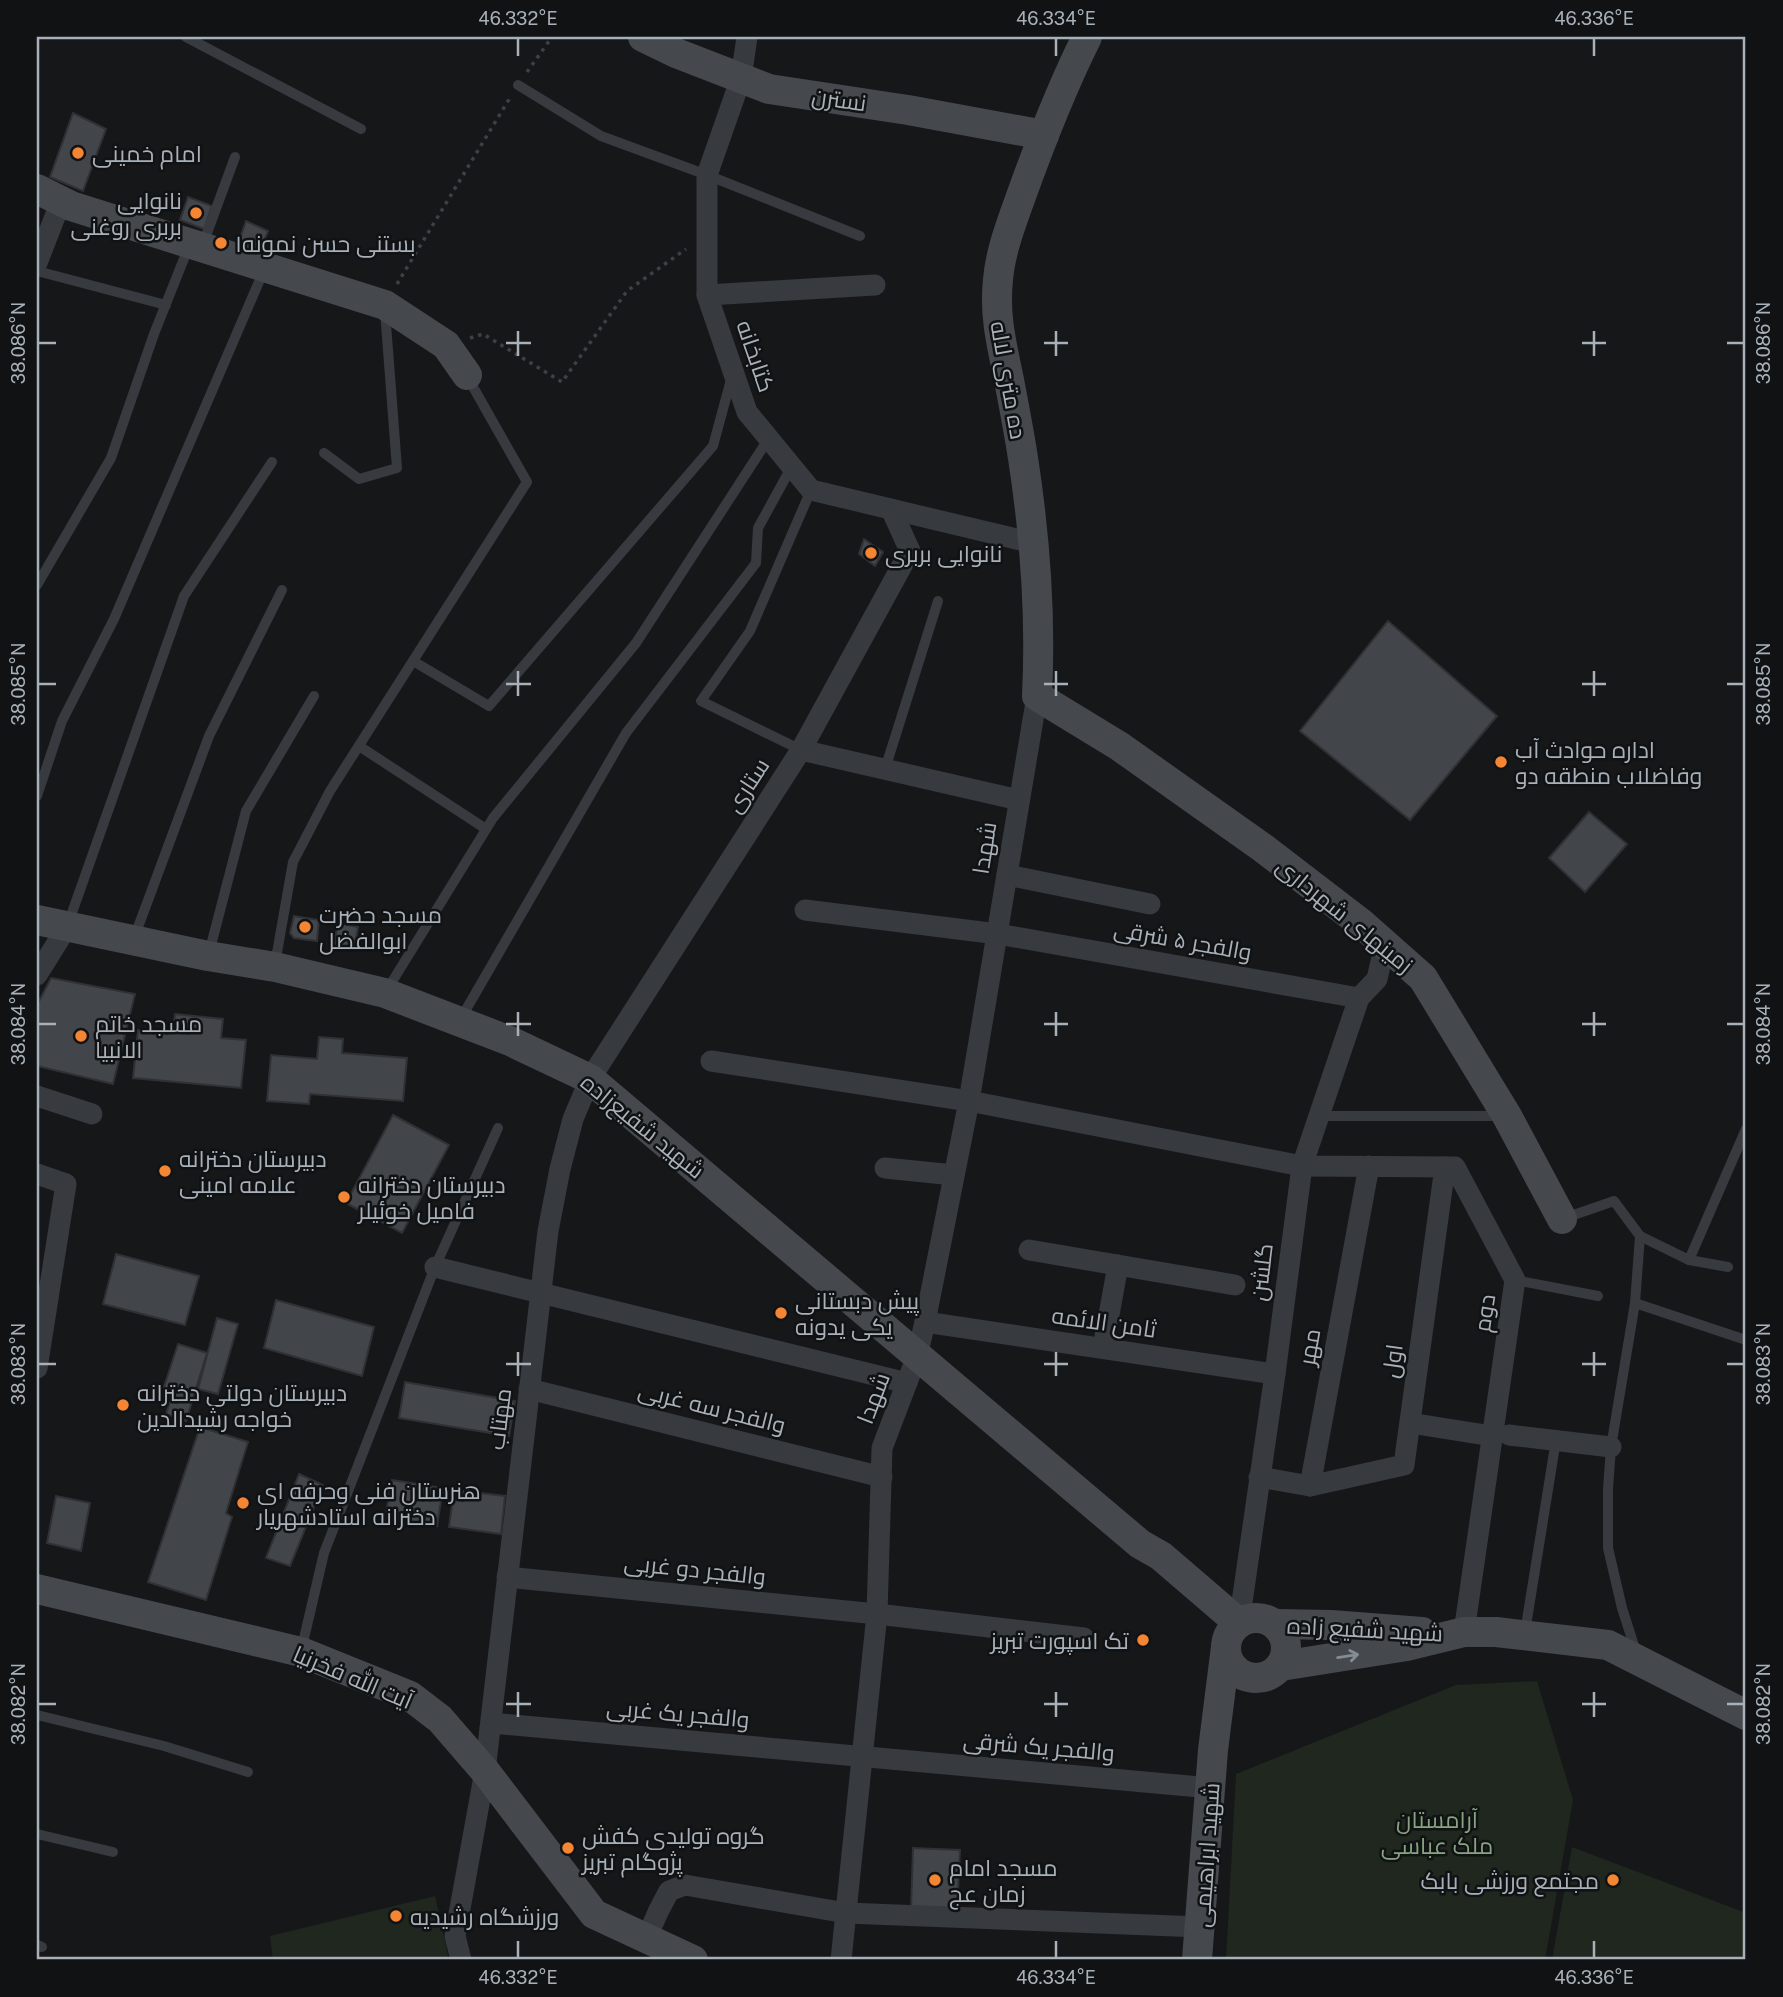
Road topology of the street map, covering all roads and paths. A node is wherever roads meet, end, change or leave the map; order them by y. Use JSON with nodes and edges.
{"nodes":[{"id":1,"x":186,"y":37,"type":"edge"},
{"id":2,"x":552,"y":37,"type":"edge"},
{"id":3,"x":643,"y":37,"type":"edge"},
{"id":4,"x":747,"y":37,"type":"edge"},
{"id":5,"x":1087,"y":37,"type":"edge"},
{"id":6,"x":741,"y":78,"type":"junction"},
{"id":7,"x":517,"y":85,"type":"junction"},
{"id":8,"x":361,"y":129,"type":"dead end"},
{"id":9,"x":1044,"y":135,"type":"junction"},
{"id":10,"x":235,"y":157,"type":"dead end"},
{"id":11,"x":707,"y":175,"type":"junction"},
{"id":12,"x":49,"y":195,"type":"edge"},
{"id":13,"x":707,"y":234,"type":"junction"},
{"id":14,"x":860,"y":236,"type":"dead end"},
{"id":15,"x":196,"y":245,"type":"junction"},
{"id":16,"x":37,"y":263,"type":"edge"},
{"id":17,"x":265,"y":267,"type":"junction"},
{"id":18,"x":37,"y":271,"type":"edge"},
{"id":19,"x":876,"y":285,"type":"dead end"},
{"id":20,"x":707,"y":295,"type":"junction"},
{"id":21,"x":166,"y":305,"type":"junction"},
{"id":22,"x":385,"y":305,"type":"junction"},
{"id":23,"x":446,"y":345,"type":"junction"},
{"id":24,"x":733,"y":370,"type":"junction"},
{"id":25,"x":467,"y":375,"type":"joint"},
{"id":26,"x":769,"y":438,"type":"junction"},
{"id":27,"x":324,"y":453,"type":"dead end"},
{"id":28,"x":272,"y":462,"type":"dead end"},
{"id":29,"x":792,"y":466,"type":"junction"},
{"id":30,"x":811,"y":490,"type":"junction"},
{"id":31,"x":891,"y":509,"type":"junction"},
{"id":32,"x":1033,"y":543,"type":"junction"},
{"id":33,"x":37,"y":586,"type":"edge"},
{"id":34,"x":282,"y":590,"type":"dead end"},
{"id":35,"x":938,"y":601,"type":"dead end"},
{"id":36,"x":413,"y":662,"type":"junction"},
{"id":37,"x":314,"y":696,"type":"dead end"},
{"id":38,"x":1037,"y":696,"type":"junction"},
{"id":39,"x":359,"y":746,"type":"junction"},
{"id":40,"x":801,"y":750,"type":"junction"},
{"id":41,"x":886,"y":769,"type":"junction"},
{"id":42,"x":37,"y":796,"type":"edge"},
{"id":43,"x":1018,"y":800,"type":"junction"},
{"id":44,"x":486,"y":829,"type":"junction"},
{"id":45,"x":1007,"y":875,"type":"junction"},
{"id":46,"x":1150,"y":904,"type":"dead end"},
{"id":47,"x":805,"y":910,"type":"dead end"},
{"id":48,"x":37,"y":920,"type":"edge"},
{"id":49,"x":67,"y":927,"type":"junction"},
{"id":50,"x":998,"y":934,"type":"junction"},
{"id":51,"x":133,"y":941,"type":"junction"},
{"id":52,"x":1385,"y":944,"type":"junction"},
{"id":53,"x":208,"y":956,"type":"junction"},
{"id":54,"x":275,"y":967,"type":"junction"},
{"id":55,"x":37,"y":975,"type":"edge"},
{"id":56,"x":385,"y":993,"type":"junction"},
{"id":57,"x":1359,"y":998,"type":"junction"},
{"id":58,"x":459,"y":1022,"type":"junction"},
{"id":59,"x":711,"y":1060,"type":"dead end"},
{"id":60,"x":590,"y":1079,"type":"junction"},
{"id":61,"x":37,"y":1096,"type":"edge"},
{"id":62,"x":969,"y":1101,"type":"junction"},
{"id":63,"x":92,"y":1114,"type":"dead end"},
{"id":64,"x":1319,"y":1116,"type":"junction"},
{"id":65,"x":1507,"y":1116,"type":"junction"},
{"id":66,"x":498,"y":1128,"type":"dead end"},
{"id":67,"x":1746,"y":1129,"type":"edge"},
{"id":68,"x":1302,"y":1166,"type":"junction"},
{"id":69,"x":1369,"y":1166,"type":"junction"},
{"id":70,"x":1445,"y":1167,"type":"junction"},
{"id":71,"x":885,"y":1168,"type":"dead end"},
{"id":72,"x":37,"y":1174,"type":"edge"},
{"id":73,"x":954,"y":1175,"type":"junction"},
{"id":74,"x":1562,"y":1219,"type":"joint"},
{"id":75,"x":1640,"y":1236,"type":"junction"},
{"id":76,"x":47,"y":1245,"type":"edge"},
{"id":77,"x":1029,"y":1250,"type":"dead end"},
{"id":78,"x":1689,"y":1260,"type":"junction"},
{"id":79,"x":1118,"y":1265,"type":"junction"},
{"id":80,"x":435,"y":1267,"type":"junction"},
{"id":81,"x":1728,"y":1267,"type":"dead end"},
{"id":82,"x":1515,"y":1280,"type":"junction"},
{"id":83,"x":43,"y":1286,"type":"edge"},
{"id":84,"x":1235,"y":1286,"type":"dead end"},
{"id":85,"x":540,"y":1294,"type":"junction"},
{"id":86,"x":1598,"y":1296,"type":"dead end"},
{"id":87,"x":1635,"y":1303,"type":"junction"},
{"id":88,"x":925,"y":1322,"type":"junction"},
{"id":89,"x":39,"y":1332,"type":"edge"},
{"id":90,"x":1746,"y":1340,"type":"edge"},
{"id":91,"x":1103,"y":1348,"type":"junction"},
{"id":92,"x":37,"y":1368,"type":"edge"},
{"id":93,"x":912,"y":1370,"type":"junction"},
{"id":94,"x":1275,"y":1374,"type":"junction"},
{"id":95,"x":529,"y":1389,"type":"junction"},
{"id":96,"x":1410,"y":1423,"type":"junction"},
{"id":97,"x":1500,"y":1435,"type":"junction"},
{"id":98,"x":1556,"y":1440,"type":"junction"},
{"id":99,"x":1611,"y":1447,"type":"junction"},
{"id":100,"x":882,"y":1477,"type":"junction"},
{"id":101,"x":1259,"y":1477,"type":"junction"},
{"id":102,"x":1310,"y":1486,"type":"junction"},
{"id":103,"x":507,"y":1577,"type":"junction"},
{"id":104,"x":37,"y":1589,"type":"edge"},
{"id":105,"x":877,"y":1614,"type":"junction"},
{"id":106,"x":1275,"y":1624,"type":"junction"},
{"id":107,"x":1459,"y":1633,"type":"junction"},
{"id":108,"x":1232,"y":1634,"type":"junction"},
{"id":109,"x":1525,"y":1635,"type":"junction"},
{"id":110,"x":1084,"y":1638,"type":"dead end"},
{"id":111,"x":301,"y":1652,"type":"junction"},
{"id":112,"x":1639,"y":1661,"type":"junction"},
{"id":113,"x":1281,"y":1666,"type":"junction"},
{"id":114,"x":1246,"y":1676,"type":"junction"},
{"id":115,"x":37,"y":1715,"type":"edge"},
{"id":116,"x":1746,"y":1715,"type":"edge"},
{"id":117,"x":491,"y":1723,"type":"junction"},
{"id":118,"x":1213,"y":1750,"type":"junction"},
{"id":119,"x":861,"y":1756,"type":"junction"},
{"id":120,"x":485,"y":1771,"type":"junction"},
{"id":121,"x":248,"y":1772,"type":"dead end"},
{"id":122,"x":1211,"y":1788,"type":"junction"},
{"id":123,"x":37,"y":1834,"type":"edge"},
{"id":124,"x":113,"y":1852,"type":"dead end"},
{"id":125,"x":846,"y":1913,"type":"junction"},
{"id":126,"x":1200,"y":1927,"type":"junction"},
{"id":127,"x":646,"y":1939,"type":"junction"},
{"id":128,"x":461,"y":1960,"type":"edge"},
{"id":129,"x":693,"y":1960,"type":"edge"},
{"id":130,"x":841,"y":1960,"type":"edge"},
{"id":131,"x":1197,"y":1960,"type":"edge"}],
"edges":[{"from":1,"to":8,"type":"lane"},
{"from":2,"to":7,"type":"path"},
{"from":3,"to":6,"type":"street","name":"نسترن"},
{"from":4,"to":6,"type":"street","name":"کتابخانه"},
{"from":5,"to":9,"type":"street","name":"ده متری لاله"},
{"from":6,"to":9,"type":"street","name":"نسترن"},
{"from":6,"to":11,"type":"street","name":"کتابخانه"},
{"from":7,"to":11,"type":"lane"},
{"from":7,"to":22,"type":"path"},
{"from":9,"to":32,"type":"street","name":"ده متری لاله"},
{"from":10,"to":15,"type":"lane"},
{"from":11,"to":13,"type":"street","name":"کتابخانه"},
{"from":11,"to":14,"type":"lane"},
{"from":12,"to":15,"type":"street"},
{"from":12,"to":16,"type":"street"},
{"from":13,"to":20,"type":"street","name":"کتابخانه"},
{"from":13,"to":23,"type":"path"},
{"from":15,"to":17,"type":"street"},
{"from":15,"to":21,"type":"lane"},
{"from":17,"to":22,"type":"street"},
{"from":17,"to":42,"type":"lane"},
{"from":18,"to":21,"type":"lane"},
{"from":19,"to":20,"type":"street"},
{"from":20,"to":24,"type":"street","name":"کتابخانه"},
{"from":21,"to":33,"type":"lane"},
{"from":22,"to":23,"type":"street"},
{"from":22,"to":27,"type":"lane"},
{"from":23,"to":25,"type":"street"},
{"from":24,"to":26,"type":"street","name":"کتابخانه"},
{"from":24,"to":36,"type":"lane"},
{"from":25,"to":36,"type":"lane"},
{"from":26,"to":29,"type":"street","name":"کتابخانه"},
{"from":26,"to":44,"type":"lane"},
{"from":28,"to":49,"type":"lane"},
{"from":29,"to":30,"type":"street","name":"کتابخانه"},
{"from":29,"to":58,"type":"lane"},
{"from":30,"to":31,"type":"street"},
{"from":30,"to":40,"type":"lane"},
{"from":31,"to":32,"type":"street"},
{"from":31,"to":40,"type":"street","name":"ستاری"},
{"from":32,"to":38,"type":"street","name":"ده متری لاله"},
{"from":34,"to":51,"type":"lane"},
{"from":35,"to":41,"type":"lane"},
{"from":36,"to":39,"type":"lane"},
{"from":37,"to":53,"type":"lane"},
{"from":38,"to":43,"type":"street","name":"شهدا"},
{"from":38,"to":52,"type":"street","name":"زمینهای شهرداری"},
{"from":39,"to":44,"type":"lane"},
{"from":39,"to":54,"type":"lane"},
{"from":40,"to":41,"type":"street"},
{"from":40,"to":60,"type":"street","name":"ستاری"},
{"from":41,"to":43,"type":"street"},
{"from":43,"to":45,"type":"street","name":"شهدا"},
{"from":44,"to":56,"type":"lane"},
{"from":45,"to":46,"type":"street"},
{"from":45,"to":50,"type":"street","name":"شهدا"},
{"from":47,"to":50,"type":"street","name":"والفجر ۵ شرقی"},
{"from":48,"to":49,"type":"street","name":"شهید شفیع‌زاده"},
{"from":49,"to":51,"type":"street","name":"شهید شفیع‌زاده"},
{"from":49,"to":55,"type":"street"},
{"from":50,"to":57,"type":"street","name":"والفجر ۵ شرقی"},
{"from":50,"to":62,"type":"street","name":"شهدا"},
{"from":51,"to":53,"type":"street","name":"شهید شفیع‌زاده"},
{"from":52,"to":57,"type":"street","name":"گلشن"},
{"from":52,"to":65,"type":"street","name":"زمینهای شهرداری"},
{"from":53,"to":54,"type":"street","name":"شهید شفیع‌زاده"},
{"from":54,"to":56,"type":"street","name":"شهید شفیع‌زاده"},
{"from":56,"to":58,"type":"street","name":"شهید شفیع‌زاده"},
{"from":57,"to":64,"type":"street","name":"گلشن"},
{"from":58,"to":60,"type":"street","name":"شهید شفیع‌زاده"},
{"from":59,"to":62,"type":"street"},
{"from":60,"to":85,"type":"street","name":"مهتاب"},
{"from":60,"to":93,"type":"street","name":"شهید شفیع‌زاده"},
{"from":61,"to":63,"type":"street"},
{"from":62,"to":68,"type":"street"},
{"from":62,"to":73,"type":"street","name":"شهدا"},
{"from":64,"to":65,"type":"lane"},
{"from":64,"to":68,"type":"street","name":"گلشن"},
{"from":65,"to":74,"type":"street","name":"زمینهای شهرداری"},
{"from":66,"to":80,"type":"lane"},
{"from":67,"to":78,"type":"lane"},
{"from":68,"to":69,"type":"street"},
{"from":68,"to":94,"type":"street","name":"گلشن"},
{"from":69,"to":70,"type":"street"},
{"from":69,"to":102,"type":"street","name":"مهر"},
{"from":70,"to":82,"type":"street","name":"دوم"},
{"from":70,"to":96,"type":"street","name":"اول"},
{"from":71,"to":73,"type":"street"},
{"from":72,"to":76,"type":"street"},
{"from":73,"to":88,"type":"street","name":"شهدا"},
{"from":74,"to":75,"type":"lane"},
{"from":75,"to":78,"type":"lane"},
{"from":75,"to":87,"type":"lane"},
{"from":76,"to":83,"type":"street"},
{"from":77,"to":79,"type":"street"},
{"from":78,"to":81,"type":"lane"},
{"from":79,"to":84,"type":"street"},
{"from":79,"to":91,"type":"street"},
{"from":80,"to":85,"type":"street"},
{"from":80,"to":111,"type":"lane"},
{"from":82,"to":86,"type":"lane"},
{"from":82,"to":97,"type":"street","name":"دوم"},
{"from":83,"to":89,"type":"street"},
{"from":85,"to":93,"type":"street"},
{"from":85,"to":95,"type":"street","name":"مهتاب"},
{"from":87,"to":90,"type":"lane"},
{"from":87,"to":99,"type":"lane"},
{"from":88,"to":91,"type":"street","name":"ثامن الائمه"},
{"from":88,"to":93,"type":"street","name":"شهدا"},
{"from":89,"to":92,"type":"street"},
{"from":91,"to":94,"type":"street","name":"ثامن الائمه"},
{"from":93,"to":100,"type":"street","name":"شهدا"},
{"from":93,"to":108,"type":"street","name":"شهید شفیع‌زاده"},
{"from":94,"to":101,"type":"street","name":"گلشن"},
{"from":95,"to":100,"type":"street","name":"والفجر سه غربی"},
{"from":95,"to":103,"type":"street","name":"مهتاب"},
{"from":96,"to":97,"type":"street"},
{"from":96,"to":102,"type":"street","name":"اول"},
{"from":97,"to":98,"type":"street"},
{"from":97,"to":107,"type":"street","name":"دوم"},
{"from":98,"to":99,"type":"street"},
{"from":98,"to":109,"type":"lane"},
{"from":99,"to":112,"type":"lane"},
{"from":100,"to":105,"type":"street","name":"شهدا"},
{"from":101,"to":102,"type":"street"},
{"from":101,"to":108,"type":"street","name":"گلشن"},
{"from":103,"to":105,"type":"street","name":"والفجر دو غربی"},
{"from":103,"to":117,"type":"street","name":"مهتاب"},
{"from":104,"to":111,"type":"street","name":"آیت الله فخرنیا"},
{"from":105,"to":110,"type":"street","name":"والفجر دو غربی"},
{"from":105,"to":119,"type":"street","name":"شهدا"},
{"from":106,"to":107,"type":"street","name":"شهید شفیع زاده"},
{"from":106,"to":108,"type":"street","name":"شهید شفیع زاده"},
{"from":106,"to":113,"type":"street"},
{"from":107,"to":109,"type":"street","name":"شهید شفیع زاده"},
{"from":113,"to":107,"type":"street","name":"شهید شفیع زاده","one_way":true},
{"from":108,"to":114,"type":"street","name":"شهید شفیع‌زاده"},
{"from":108,"to":118,"type":"street","name":"شهید ابراهیمی"},
{"from":109,"to":112,"type":"street","name":"شهید شفیع زاده"},
{"from":111,"to":120,"type":"street","name":"آیت الله فخرنیا"},
{"from":112,"to":116,"type":"street","name":"شهید شفیع زاده"},
{"from":113,"to":114,"type":"street","name":"شهید شفیع زاده"},
{"from":114,"to":118,"type":"street","name":"شهید ابراهیمی"},
{"from":115,"to":121,"type":"lane"},
{"from":117,"to":119,"type":"street","name":"والفجر یک غربی"},
{"from":117,"to":120,"type":"street","name":"مهتاب"},
{"from":118,"to":122,"type":"street","name":"شهید ابراهیمی"},
{"from":119,"to":122,"type":"street","name":"والفجر یک شرقی"},
{"from":119,"to":125,"type":"street","name":"شهدا"},
{"from":120,"to":127,"type":"street","name":"آیت الله فخرنیا"},
{"from":120,"to":128,"type":"street","name":"مهتاب"},
{"from":122,"to":126,"type":"street","name":"شهید ابراهیمی"},
{"from":123,"to":124,"type":"lane"},
{"from":125,"to":126,"type":"street"},
{"from":125,"to":127,"type":"street"},
{"from":125,"to":130,"type":"street","name":"شهدا"},
{"from":126,"to":131,"type":"street","name":"شهید ابراهیمی"},
{"from":127,"to":129,"type":"street","name":"آیت الله فخرنیا"}]}
